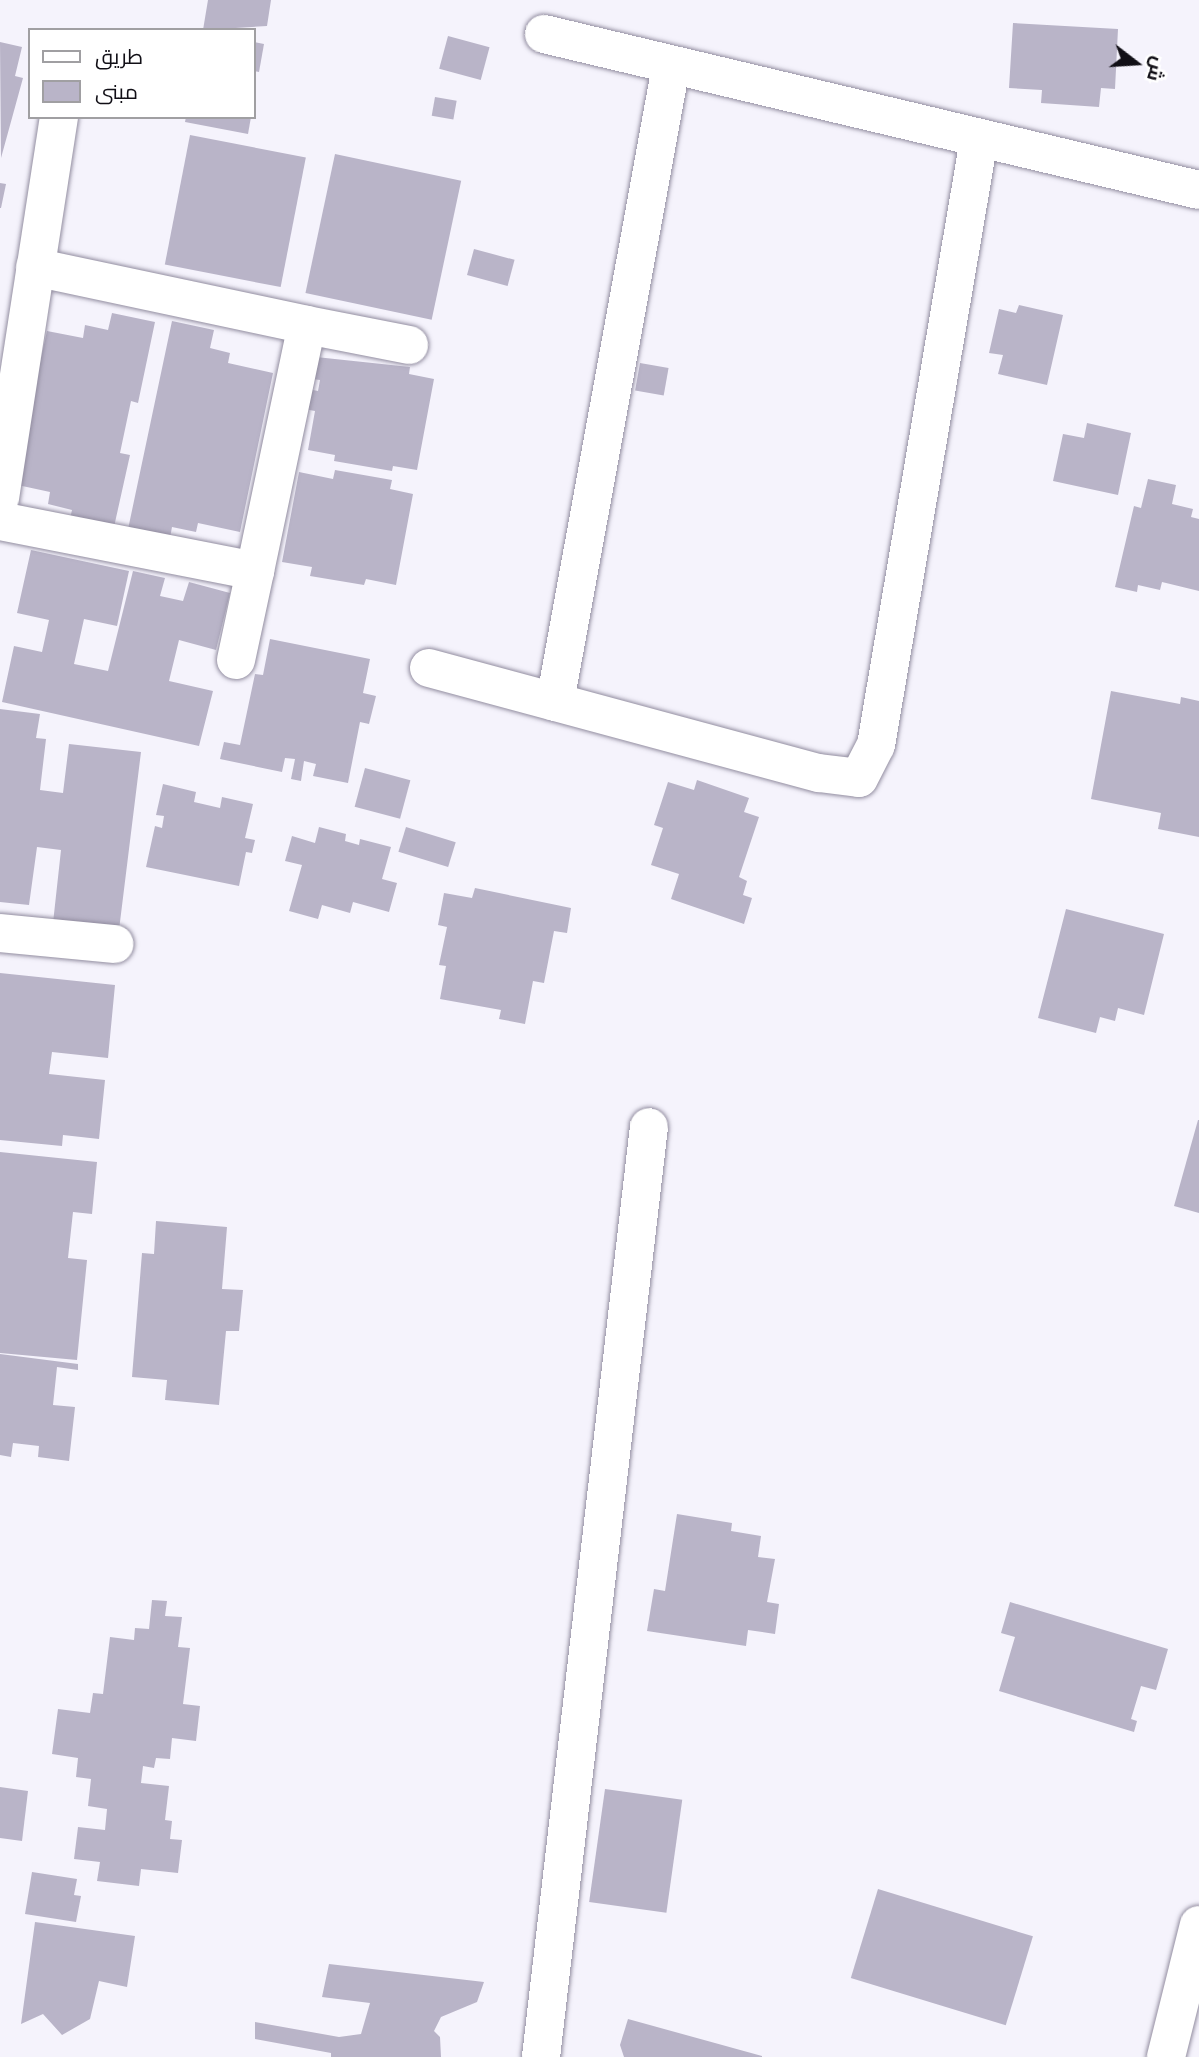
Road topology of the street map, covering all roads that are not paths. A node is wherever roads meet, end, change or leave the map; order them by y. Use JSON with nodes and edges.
{"nodes":[{"id":1,"x":544,"y":34,"type":"dead end"},
{"id":2,"x":671,"y":66,"type":"junction"},
{"id":3,"x":59,"y":119,"type":"edge"},
{"id":4,"x":979,"y":139,"type":"junction"},
{"id":5,"x":1199,"y":190,"type":"edge"},
{"id":6,"x":35,"y":267,"type":"junction"},
{"id":7,"x":307,"y":325,"type":"junction"},
{"id":8,"x":409,"y":345,"type":"dead end"},
{"id":9,"x":0,"y":498,"type":"edge"},
{"id":10,"x":0,"y":521,"type":"edge"},
{"id":11,"x":255,"y":571,"type":"junction"},
{"id":12,"x":236,"y":660,"type":"dead end"},
{"id":13,"x":429,"y":668,"type":"dead end"},
{"id":14,"x":555,"y":702,"type":"junction"},
{"id":15,"x":0,"y":933,"type":"edge"},
{"id":16,"x":114,"y":944,"type":"dead end"},
{"id":17,"x":649,"y":1127,"type":"dead end"},
{"id":18,"x":1199,"y":1925,"type":"edge"},
{"id":19,"x":541,"y":2057,"type":"edge"},
{"id":20,"x":1166,"y":2057,"type":"edge"}],
"edges":[{"from":1,"to":2,"type":"street"},
{"from":2,"to":4,"type":"street"},
{"from":2,"to":14,"type":"street"},
{"from":3,"to":6,"type":"street"},
{"from":4,"to":5,"type":"street"},
{"from":4,"to":14,"type":"street"},
{"from":6,"to":7,"type":"street"},
{"from":6,"to":9,"type":"street"},
{"from":7,"to":8,"type":"street"},
{"from":7,"to":11,"type":"street"},
{"from":10,"to":11,"type":"street"},
{"from":11,"to":12,"type":"street"},
{"from":13,"to":14,"type":"street"},
{"from":15,"to":16,"type":"street"},
{"from":17,"to":19,"type":"street"},
{"from":18,"to":20,"type":"street"}]}
